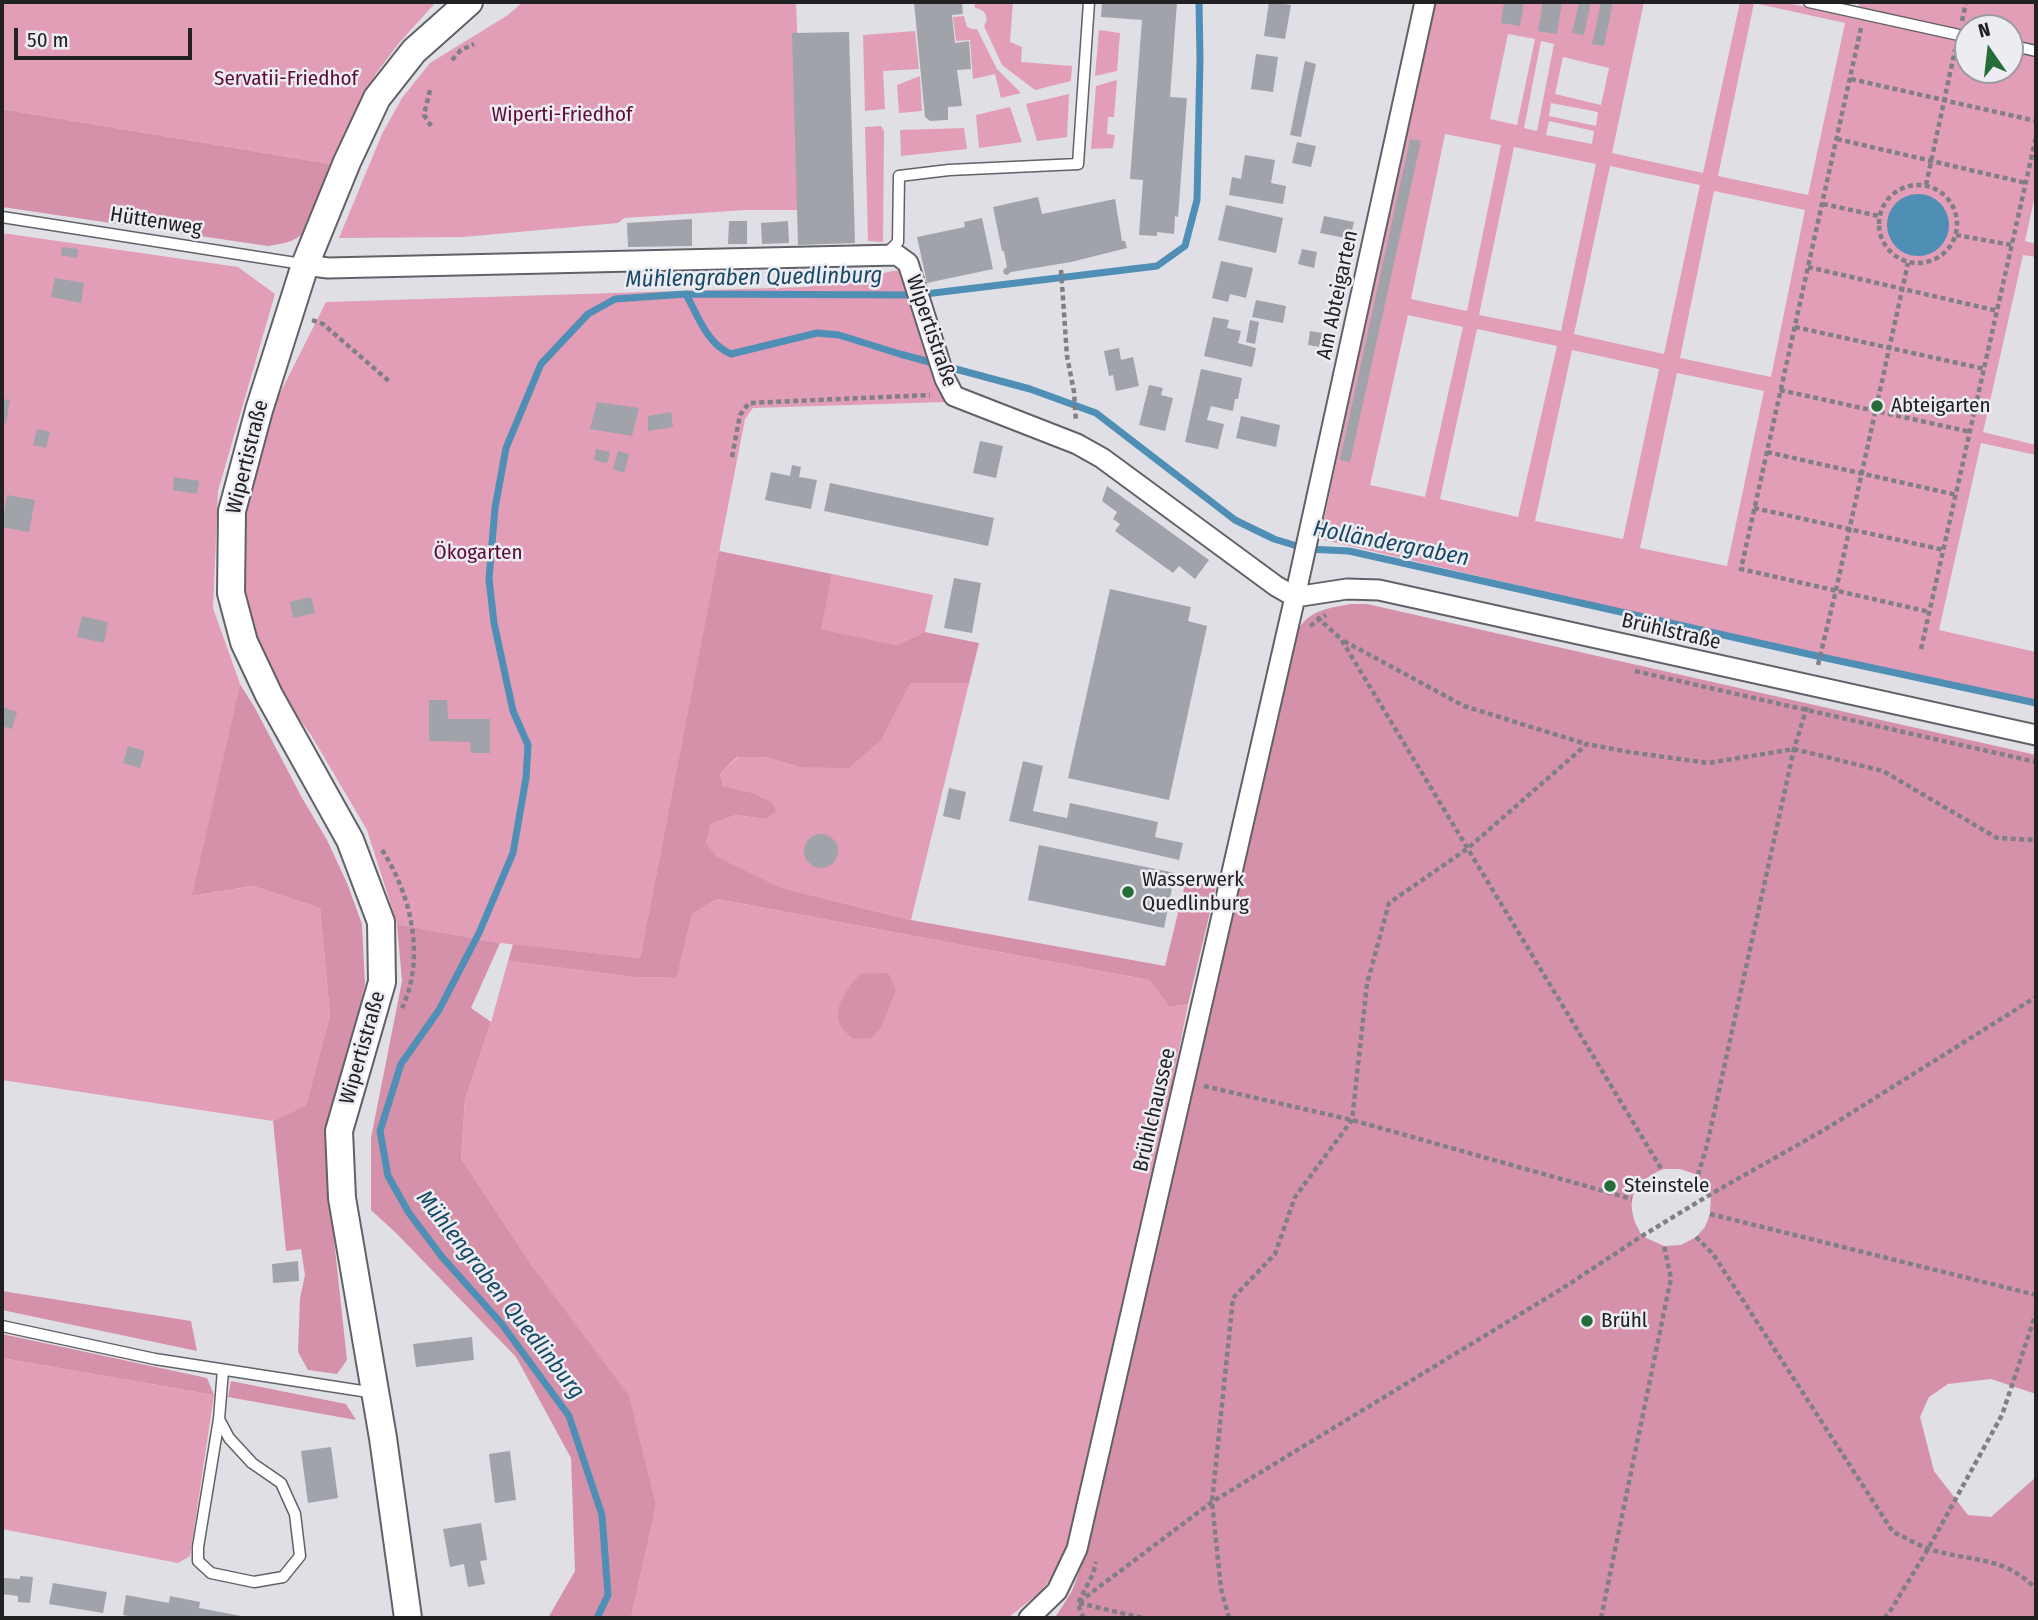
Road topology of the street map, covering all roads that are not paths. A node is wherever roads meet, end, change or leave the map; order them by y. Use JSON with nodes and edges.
{"nodes":[{"id":1,"x":469,"y":2,"type":"edge"},
{"id":2,"x":1089,"y":2,"type":"edge"},
{"id":3,"x":1425,"y":2,"type":"edge"},
{"id":4,"x":1809,"y":2,"type":"edge"},
{"id":5,"x":1954,"y":34,"type":"edge"},
{"id":6,"x":2,"y":217,"type":"edge"},
{"id":7,"x":887,"y":253,"type":"junction"},
{"id":8,"x":305,"y":265,"type":"junction"},
{"id":9,"x":1295,"y":597,"type":"junction"},
{"id":10,"x":2036,"y":735,"type":"edge"},
{"id":11,"x":2,"y":1326,"type":"edge"},
{"id":12,"x":223,"y":1370,"type":"junction"},
{"id":13,"x":375,"y":1393,"type":"junction"},
{"id":14,"x":219,"y":1419,"type":"junction"},
{"id":15,"x":408,"y":1618,"type":"edge"},
{"id":16,"x":1029,"y":1618,"type":"edge"}],
"edges":[{"from":1,"to":8,"type":"street","name":"Wipertistraße"},
{"from":2,"to":7,"type":"lane"},
{"from":3,"to":9,"type":"street","name":"Am Abteigarten"},
{"from":4,"to":5,"type":"lane"},
{"from":6,"to":8,"type":"lane","name":"Hüttenweg"},
{"from":7,"to":8,"type":"street","name":"Wipertistraße"},
{"from":7,"to":9,"type":"street","name":"Wipertistraße"},
{"from":8,"to":13,"type":"street","name":"Wipertistraße"},
{"from":9,"to":10,"type":"street","name":"Brühlstraße"},
{"from":9,"to":16,"type":"street","name":"Brühlchaussee"},
{"from":11,"to":12,"type":"lane"},
{"from":12,"to":13,"type":"lane"},
{"from":12,"to":14,"type":"lane"},
{"from":13,"to":15,"type":"street","name":"Wipertistraße"},
{"from":14,"to":14,"type":"lane"}]}
